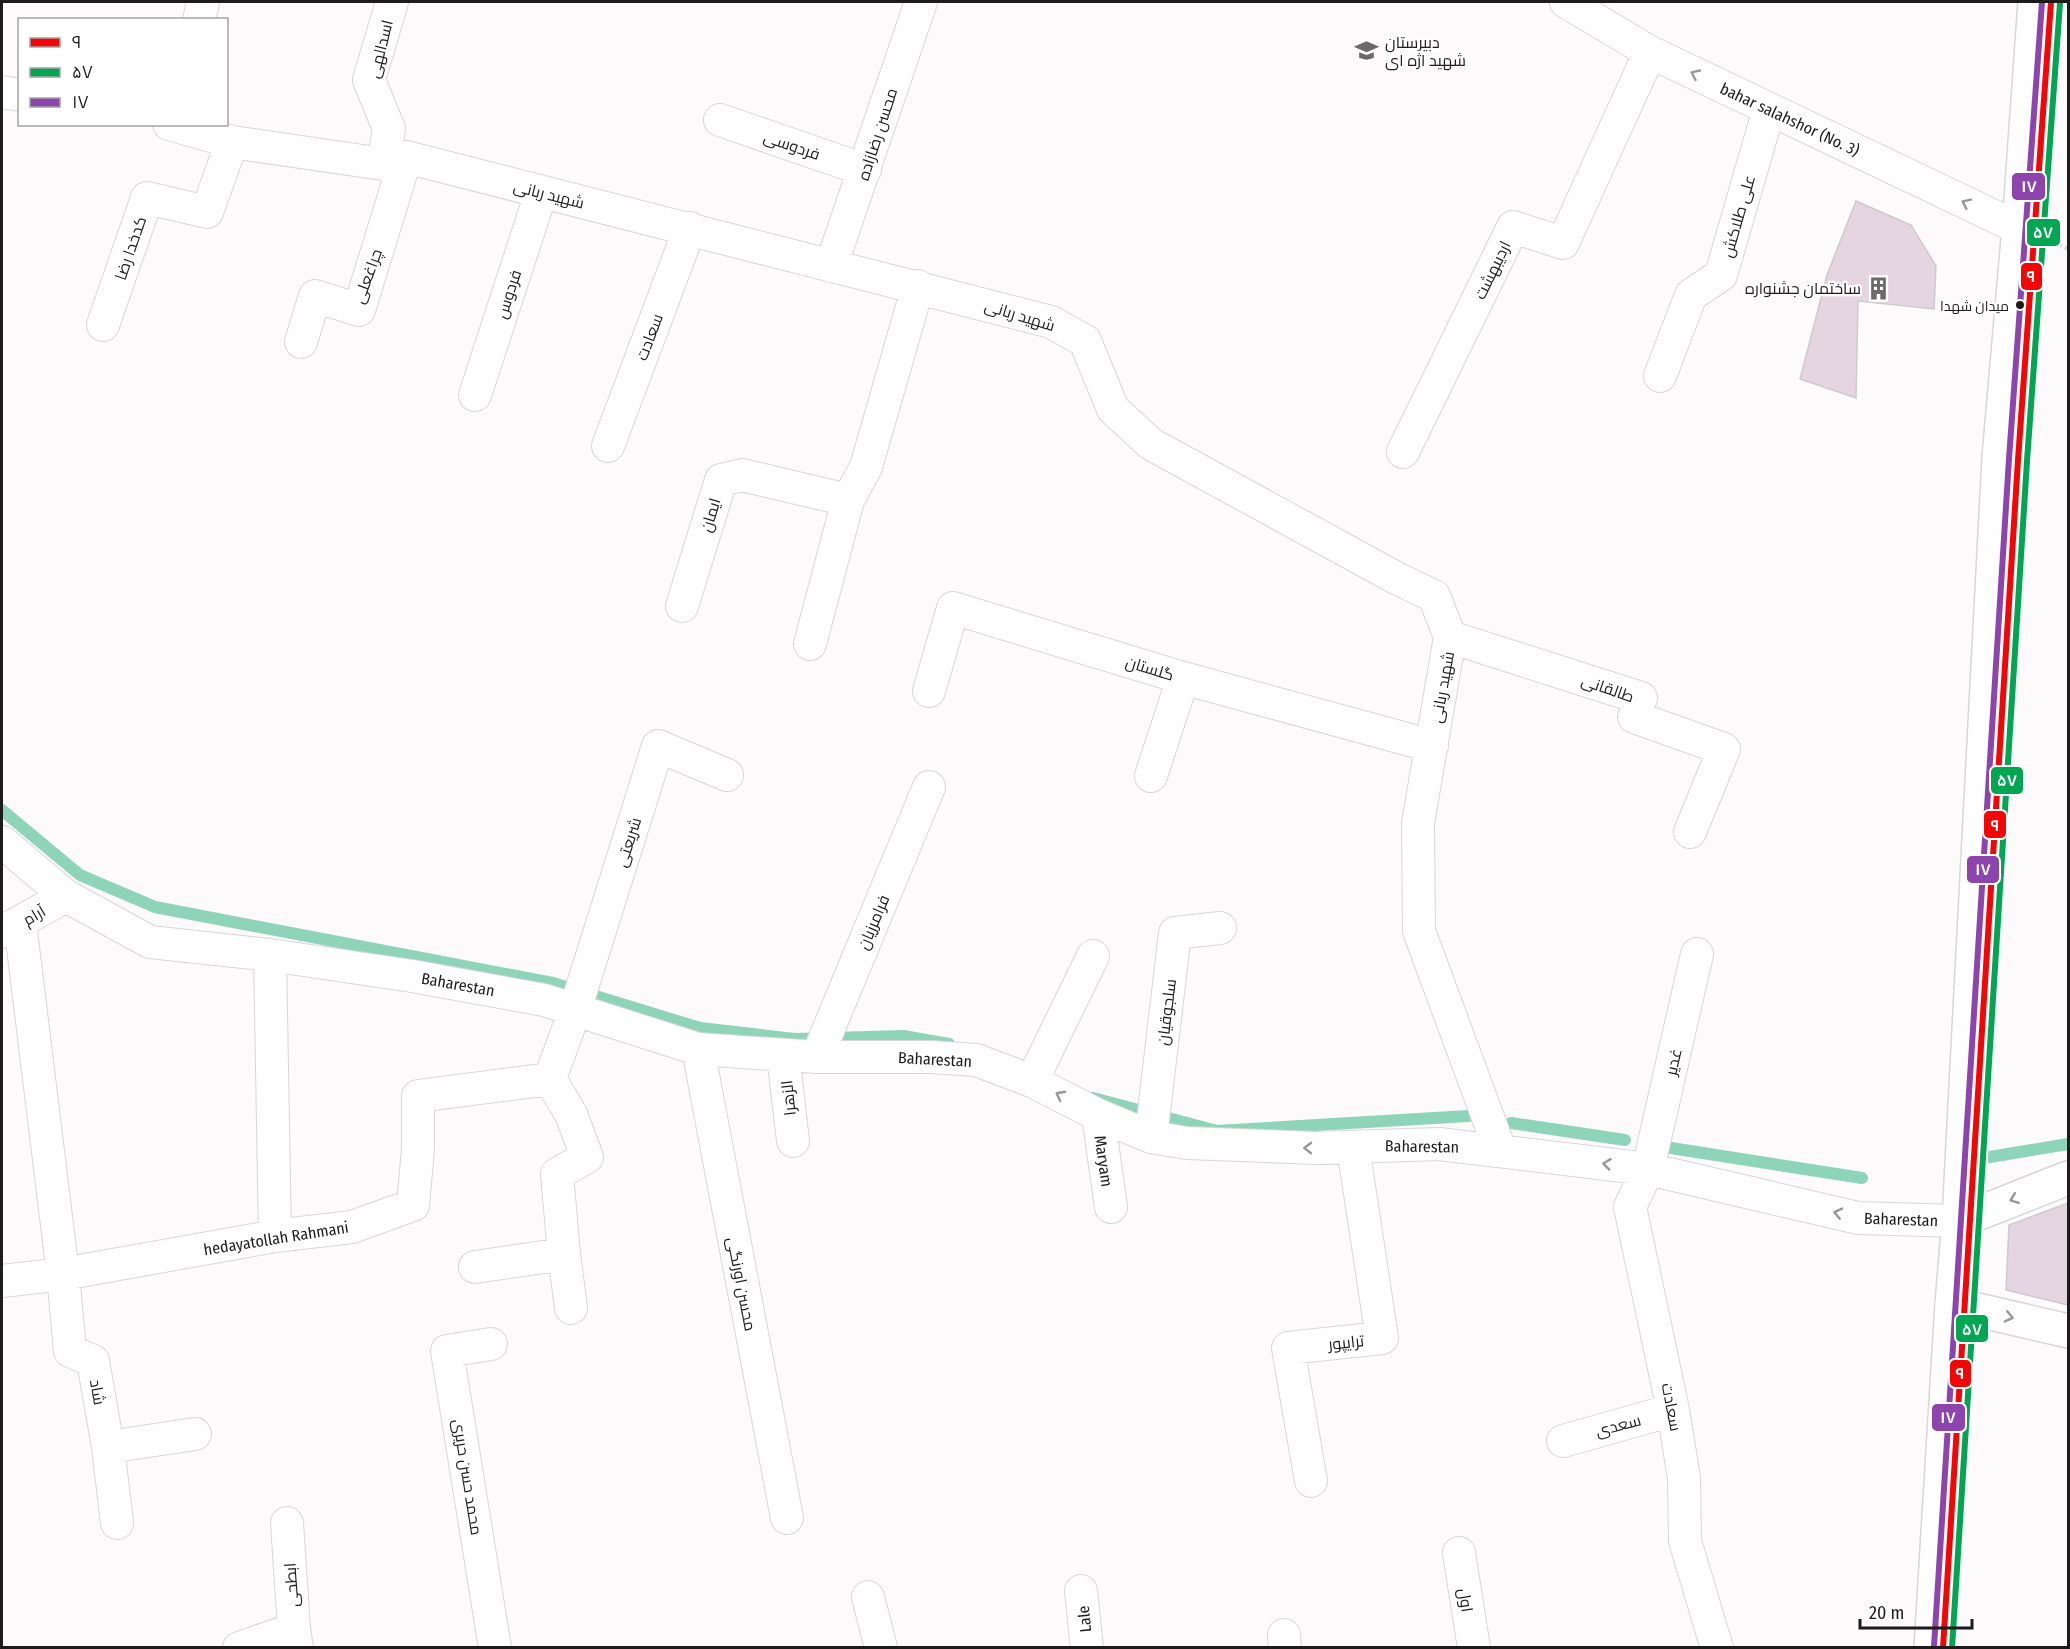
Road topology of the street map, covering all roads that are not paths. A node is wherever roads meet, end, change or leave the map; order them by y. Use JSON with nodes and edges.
{"nodes":[{"id":1,"x":203,"y":2,"type":"edge"},
{"id":2,"x":392,"y":2,"type":"edge"},
{"id":3,"x":921,"y":2,"type":"edge"},
{"id":4,"x":1566,"y":2,"type":"edge"},
{"id":5,"x":2034,"y":2,"type":"edge"},
{"id":6,"x":2051,"y":2,"type":"edge"},
{"id":7,"x":199,"y":18,"type":"edge"},
{"id":8,"x":1650,"y":52,"type":"junction"},
{"id":9,"x":2,"y":92,"type":"edge"},
{"id":10,"x":18,"y":95,"type":"edge"},
{"id":11,"x":1769,"y":109,"type":"junction"},
{"id":12,"x":720,"y":120,"type":"dead end"},
{"id":13,"x":178,"y":126,"type":"edge"},
{"id":14,"x":232,"y":142,"type":"junction"},
{"id":15,"x":394,"y":160,"type":"junction"},
{"id":16,"x":865,"y":170,"type":"junction"},
{"id":17,"x":541,"y":193,"type":"junction"},
{"id":18,"x":690,"y":228,"type":"junction"},
{"id":19,"x":2019,"y":228,"type":"junction"},
{"id":20,"x":831,"y":266,"type":"junction"},
{"id":21,"x":918,"y":286,"type":"junction"},
{"id":22,"x":103,"y":325,"type":"dead end"},
{"id":23,"x":301,"y":342,"type":"dead end"},
{"id":24,"x":1660,"y":376,"type":"dead end"},
{"id":25,"x":475,"y":395,"type":"dead end"},
{"id":26,"x":609,"y":446,"type":"dead end"},
{"id":27,"x":1403,"y":452,"type":"dead end"},
{"id":28,"x":848,"y":500,"type":"junction"},
{"id":29,"x":682,"y":606,"type":"dead end"},
{"id":30,"x":1450,"y":637,"type":"junction"},
{"id":31,"x":810,"y":644,"type":"dead end"},
{"id":32,"x":1183,"y":678,"type":"junction"},
{"id":33,"x":929,"y":691,"type":"dead end"},
{"id":34,"x":1432,"y":746,"type":"junction"},
{"id":35,"x":727,"y":775,"type":"dead end"},
{"id":36,"x":1151,"y":776,"type":"dead end"},
{"id":37,"x":929,"y":787,"type":"dead end"},
{"id":38,"x":1690,"y":832,"type":"dead end"},
{"id":39,"x":2,"y":842,"type":"edge"},
{"id":40,"x":66,"y":896,"type":"junction"},
{"id":41,"x":11,"y":928,"type":"edge"},
{"id":42,"x":1220,"y":928,"type":"dead end"},
{"id":43,"x":1697,"y":954,"type":"dead end"},
{"id":44,"x":270,"y":955,"type":"junction"},
{"id":45,"x":1093,"y":956,"type":"dead end"},
{"id":46,"x":575,"y":1008,"type":"junction"},
{"id":47,"x":698,"y":1049,"type":"junction"},
{"id":48,"x":783,"y":1055,"type":"junction"},
{"id":49,"x":817,"y":1055,"type":"junction"},
{"id":50,"x":1036,"y":1072,"type":"junction"},
{"id":51,"x":550,"y":1079,"type":"junction"},
{"id":52,"x":1098,"y":1115,"type":"junction"},
{"id":53,"x":1152,"y":1133,"type":"junction"},
{"id":54,"x":793,"y":1141,"type":"dead end"},
{"id":55,"x":1353,"y":1147,"type":"junction"},
{"id":56,"x":1500,"y":1150,"type":"junction"},
{"id":57,"x":1648,"y":1169,"type":"junction"},
{"id":58,"x":2068,"y":1178,"type":"edge"},
{"id":59,"x":1111,"y":1207,"type":"dead end"},
{"id":60,"x":1959,"y":1221,"type":"junction"},
{"id":61,"x":275,"y":1236,"type":"junction"},
{"id":62,"x":564,"y":1254,"type":"junction"},
{"id":63,"x":474,"y":1267,"type":"dead end"},
{"id":64,"x":63,"y":1274,"type":"junction"},
{"id":65,"x":2,"y":1281,"type":"edge"},
{"id":66,"x":1959,"y":1305,"type":"junction"},
{"id":67,"x":571,"y":1308,"type":"dead end"},
{"id":68,"x":2068,"y":1331,"type":"edge"},
{"id":69,"x":491,"y":1344,"type":"dead end"},
{"id":70,"x":1673,"y":1410,"type":"junction"},
{"id":71,"x":195,"y":1434,"type":"dead end"},
{"id":72,"x":1563,"y":1440,"type":"dead end"},
{"id":73,"x":108,"y":1447,"type":"junction"},
{"id":74,"x":1311,"y":1481,"type":"dead end"},
{"id":75,"x":787,"y":1518,"type":"dead end"},
{"id":76,"x":117,"y":1523,"type":"dead end"},
{"id":77,"x":287,"y":1523,"type":"dead end"},
{"id":78,"x":1459,"y":1553,"type":"dead end"},
{"id":79,"x":1081,"y":1591,"type":"dead end"},
{"id":80,"x":868,"y":1598,"type":"dead end"},
{"id":81,"x":296,"y":1638,"type":"edge"},
{"id":82,"x":239,"y":1647,"type":"edge"},
{"id":83,"x":495,"y":1647,"type":"edge"},
{"id":84,"x":881,"y":1647,"type":"edge"},
{"id":85,"x":1087,"y":1647,"type":"edge"},
{"id":86,"x":1474,"y":1647,"type":"edge"},
{"id":87,"x":1717,"y":1647,"type":"edge"},
{"id":88,"x":1931,"y":1647,"type":"edge"},
{"id":89,"x":1943,"y":1647,"type":"edge"}],
"edges":[{"from":1,"to":7,"type":"street"},
{"from":2,"to":15,"type":"street","name":"اسدالهی"},
{"from":3,"to":16,"type":"street","name":"محسن رضازاده"},
{"from":4,"to":8,"type":"street","name":"bahar salahshor (No. 3)"},
{"from":5,"to":19,"type":"main road"},
{"from":6,"to":66,"type":"lane"},
{"from":11,"to":8,"type":"street","name":"bahar salahshor (No. 3)","one_way":true},
{"from":8,"to":27,"type":"street","name":"اردیبهشت"},
{"from":9,"to":10,"type":"street"},
{"from":19,"to":11,"type":"street","name":"bahar salahshor (No. 3)","one_way":true},
{"from":11,"to":24,"type":"street","name":"علی طلاکش"},
{"from":12,"to":16,"type":"street","name":"فردوسی"},
{"from":13,"to":14,"type":"street","name":"شهید ربانی"},
{"from":14,"to":15,"type":"street","name":"شهید ربانی"},
{"from":14,"to":22,"type":"street","name":"کدخدا رضا"},
{"from":15,"to":17,"type":"street","name":"شهید ربانی"},
{"from":15,"to":23,"type":"street","name":"چراغعلی"},
{"from":16,"to":20,"type":"street","name":"محسن رضازاده"},
{"from":17,"to":18,"type":"street","name":"شهید ربانی"},
{"from":17,"to":25,"type":"street","name":"فردوس"},
{"from":18,"to":20,"type":"street","name":"شهید ربانی"},
{"from":18,"to":26,"type":"street","name":"سعادت"},
{"from":19,"to":60,"type":"main road"},
{"from":20,"to":21,"type":"street","name":"شهید ربانی"},
{"from":21,"to":28,"type":"street"},
{"from":21,"to":30,"type":"street","name":"شهید ربانی"},
{"from":28,"to":29,"type":"street","name":"ایمان"},
{"from":28,"to":31,"type":"street"},
{"from":30,"to":34,"type":"street","name":"شهید ربانی"},
{"from":30,"to":38,"type":"street","name":"طالقانی"},
{"from":32,"to":33,"type":"street","name":"گلستان"},
{"from":32,"to":34,"type":"street","name":"گلستان"},
{"from":32,"to":36,"type":"street"},
{"from":34,"to":56,"type":"street","name":"شهید ربانی"},
{"from":35,"to":46,"type":"street","name":"شریعتی"},
{"from":37,"to":49,"type":"street","name":"فرامرزیان"},
{"from":39,"to":40,"type":"street","name":"Baharestan"},
{"from":40,"to":41,"type":"street","name":"آرام"},
{"from":40,"to":44,"type":"street","name":"Baharestan"},
{"from":41,"to":64,"type":"street"},
{"from":42,"to":53,"type":"street","name":"سلجوقیان"},
{"from":43,"to":57,"type":"street","name":"غدیر"},
{"from":44,"to":46,"type":"street","name":"Baharestan"},
{"from":44,"to":61,"type":"street"},
{"from":45,"to":50,"type":"street"},
{"from":46,"to":47,"type":"street","name":"Baharestan"},
{"from":46,"to":51,"type":"street"},
{"from":47,"to":48,"type":"street","name":"Baharestan"},
{"from":47,"to":75,"type":"street","name":"محسن اورنگی"},
{"from":48,"to":49,"type":"street","name":"Baharestan"},
{"from":48,"to":54,"type":"street","name":"الزهرا"},
{"from":49,"to":50,"type":"street","name":"Baharestan"},
{"from":52,"to":50,"type":"street","name":"Baharestan","one_way":true},
{"from":51,"to":61,"type":"street","name":"hedayatollah Rahmani"},
{"from":51,"to":62,"type":"street"},
{"from":52,"to":53,"type":"street","name":"Baharestan"},
{"from":52,"to":59,"type":"street","name":"Maryam"},
{"from":55,"to":53,"type":"street","name":"Baharestan","one_way":true},
{"from":55,"to":56,"type":"street","name":"Baharestan"},
{"from":55,"to":74,"type":"street","name":"ترایپور"},
{"from":57,"to":56,"type":"street","name":"Baharestan","one_way":true},
{"from":60,"to":57,"type":"street","name":"Baharestan","one_way":true},
{"from":57,"to":70,"type":"street","name":"سعادت"},
{"from":58,"to":60,"type":"main road","one_way":true},
{"from":60,"to":66,"type":"main road"},
{"from":61,"to":64,"type":"street","name":"hedayatollah Rahmani"},
{"from":62,"to":63,"type":"street"},
{"from":62,"to":67,"type":"street"},
{"from":64,"to":65,"type":"street","name":"hedayatollah Rahmani"},
{"from":64,"to":73,"type":"street","name":"شاد"},
{"from":66,"to":68,"type":"main road","one_way":true},
{"from":66,"to":88,"type":"main road"},
{"from":66,"to":89,"type":"lane"},
{"from":69,"to":83,"type":"street","name":"محمد حسن حریری"},
{"from":70,"to":72,"type":"street","name":"سعدی"},
{"from":70,"to":87,"type":"street","name":"سعادت"},
{"from":71,"to":73,"type":"street"},
{"from":73,"to":76,"type":"street","name":"شاد"},
{"from":77,"to":81,"type":"street","name":"ابطحی"},
{"from":78,"to":86,"type":"street","name":"اول"},
{"from":79,"to":85,"type":"street","name":"Lale"},
{"from":80,"to":84,"type":"street"},
{"from":81,"to":82,"type":"street"}]}
